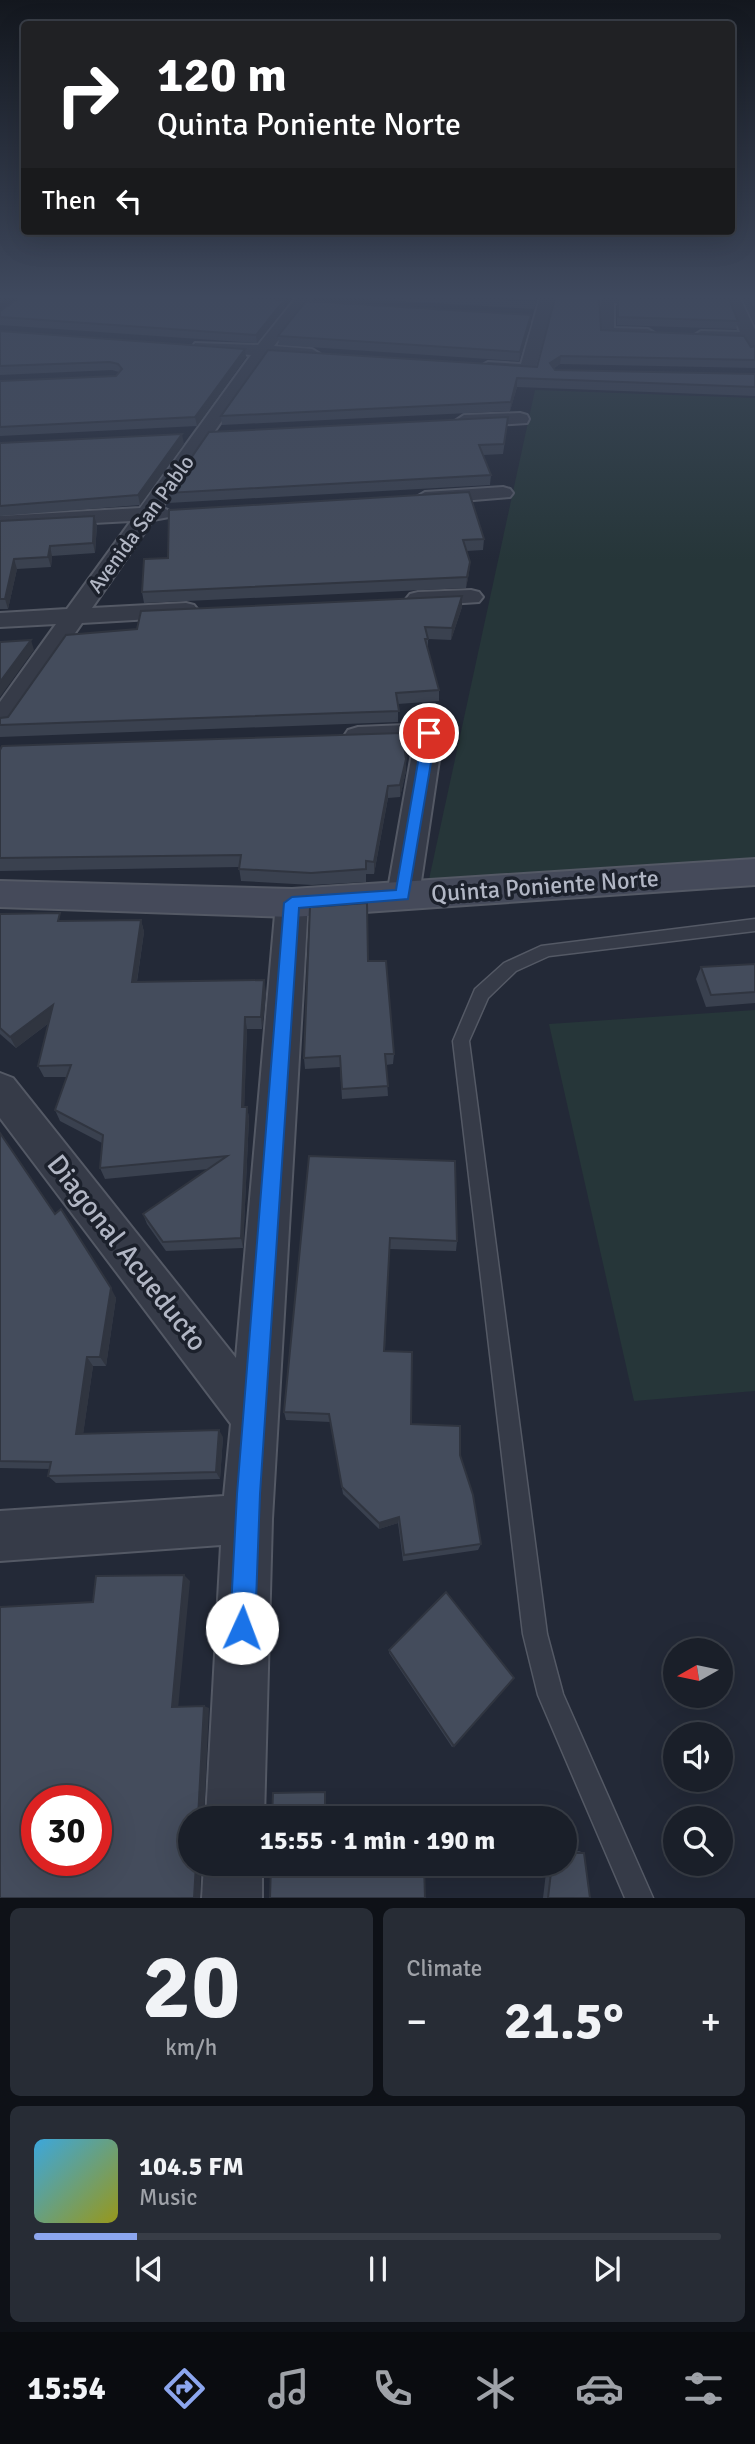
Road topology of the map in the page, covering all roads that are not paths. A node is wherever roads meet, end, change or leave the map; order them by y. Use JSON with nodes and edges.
{"nodes":[{"id":1,"x":241,"y":383,"type":"edge"},
{"id":2,"x":520,"y":419,"type":"dead end"},
{"id":3,"x":438,"y":422,"type":"edge"},
{"id":4,"x":234,"y":432,"type":"edge"},
{"id":5,"x":206,"y":433,"type":"junction"},
{"id":6,"x":179,"y":435,"type":"edge"},
{"id":7,"x":503,"y":493,"type":"dead end"},
{"id":8,"x":407,"y":499,"type":"edge"},
{"id":9,"x":189,"y":511,"type":"edge"},
{"id":10,"x":148,"y":514,"type":"junction"},
{"id":11,"x":0,"y":522,"type":"edge"},
{"id":12,"x":471,"y":597,"type":"dead end"},
{"id":13,"x":390,"y":601,"type":"edge"},
{"id":14,"x":212,"y":609,"type":"edge"},
{"id":15,"x":76,"y":615,"type":"junction"},
{"id":16,"x":0,"y":620,"type":"edge"},
{"id":17,"x":0,"y":721,"type":"edge"},
{"id":18,"x":332,"y":736,"type":"edge"},
{"id":19,"x":755,"y":872,"type":"edge"},
{"id":20,"x":403,"y":895,"type":"junction"},
{"id":21,"x":1,"y":898,"type":"edge"},
{"id":22,"x":292,"y":903,"type":"junction"},
{"id":23,"x":755,"y":925,"type":"edge"},
{"id":24,"x":0,"y":1089,"type":"edge"},
{"id":25,"x":254,"y":1416,"type":"junction"},
{"id":26,"x":247,"y":1520,"type":"junction"},
{"id":27,"x":0,"y":1536,"type":"edge"},
{"id":28,"x":235,"y":1806,"type":"edge"},
{"id":29,"x":233,"y":1876,"type":"edge"},
{"id":30,"x":232,"y":1898,"type":"edge"},
{"id":31,"x":639,"y":1898,"type":"edge"}],
"edges":[{"from":1,"to":5,"type":"street","name":"Avenida San Pablo"},
{"from":2,"to":3,"type":"street"},
{"from":4,"to":5,"type":"street"},
{"from":5,"to":6,"type":"street"},
{"from":5,"to":10,"type":"street","name":"Avenida San Pablo"},
{"from":7,"to":8,"type":"street"},
{"from":9,"to":10,"type":"street"},
{"from":10,"to":11,"type":"street"},
{"from":10,"to":15,"type":"street","name":"Avenida San Pablo"},
{"from":12,"to":13,"type":"street"},
{"from":14,"to":15,"type":"street"},
{"from":15,"to":16,"type":"street"},
{"from":15,"to":17,"type":"street","name":"Avenida San Pablo"},
{"from":18,"to":20,"type":"street"},
{"from":19,"to":20,"type":"street","name":"Quinta Poniente Norte"},
{"from":20,"to":22,"type":"street","name":"Quinta Poniente Norte"},
{"from":21,"to":22,"type":"street","name":"Quinta Poniente Norte"},
{"from":22,"to":25,"type":"street"},
{"from":23,"to":31,"type":"lane"},
{"from":24,"to":25,"type":"street","name":"Diagonal Acueducto"},
{"from":25,"to":26,"type":"street"},
{"from":26,"to":27,"type":"street"},
{"from":26,"to":28,"type":"street"},
{"from":29,"to":30,"type":"street"}]}
